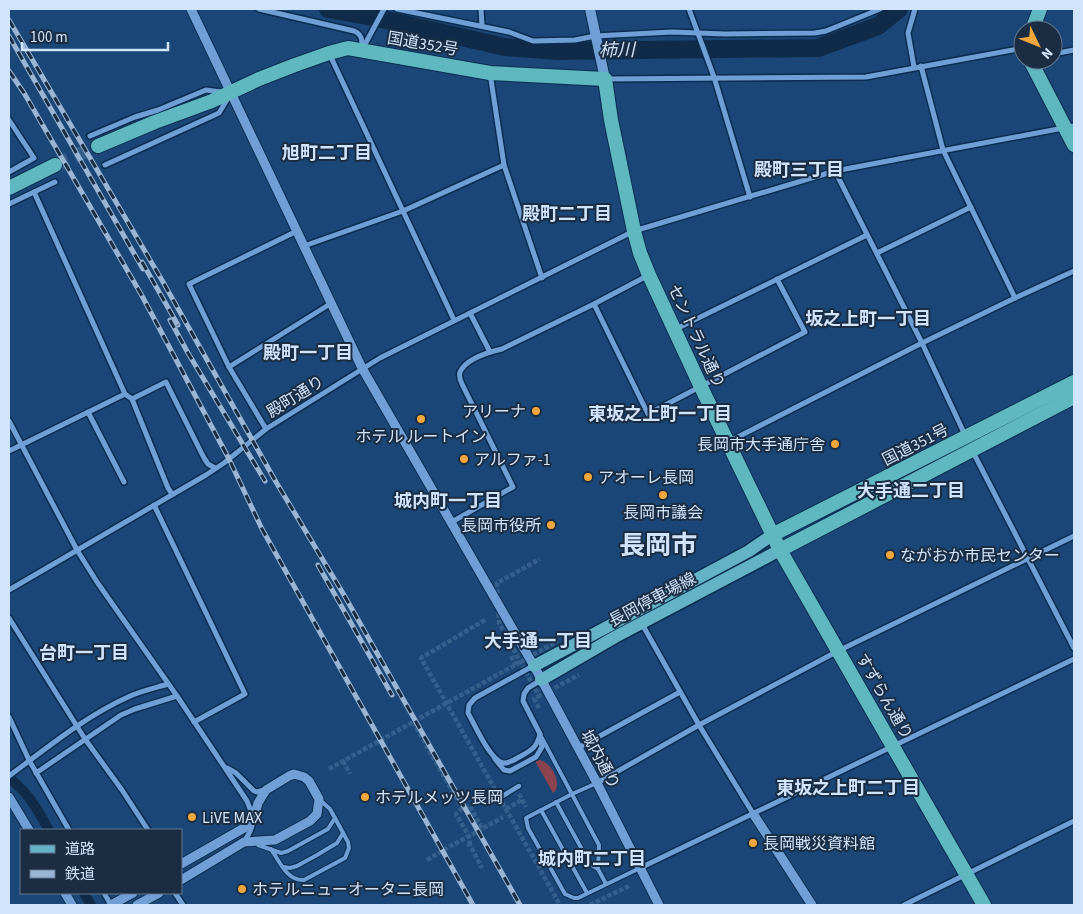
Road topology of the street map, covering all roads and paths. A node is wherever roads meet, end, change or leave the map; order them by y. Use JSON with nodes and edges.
{"nodes":[{"id":1,"x":191,"y":9,"type":"edge"},
{"id":2,"x":259,"y":9,"type":"edge"},
{"id":3,"x":397,"y":9,"type":"edge"},
{"id":4,"x":481,"y":9,"type":"edge"},
{"id":5,"x":590,"y":9,"type":"edge"},
{"id":6,"x":689,"y":9,"type":"edge"},
{"id":7,"x":880,"y":9,"type":"edge"},
{"id":8,"x":915,"y":9,"type":"edge"},
{"id":9,"x":383,"y":11,"type":"edge"},
{"id":10,"x":482,"y":26,"type":"junction"},
{"id":11,"x":696,"y":32,"type":"junction"},
{"id":12,"x":597,"y":40,"type":"junction"},
{"id":13,"x":362,"y":50,"type":"junction"},
{"id":14,"x":1013,"y":50,"type":"edge"},
{"id":15,"x":329,"y":53,"type":"junction"},
{"id":16,"x":921,"y":66,"type":"junction"},
{"id":17,"x":914,"y":67,"type":"junction"},
{"id":18,"x":1036,"y":70,"type":"edge"},
{"id":19,"x":490,"y":73,"type":"junction"},
{"id":20,"x":714,"y":77,"type":"junction"},
{"id":21,"x":605,"y":79,"type":"junction"},
{"id":22,"x":231,"y":93,"type":"junction"},
{"id":23,"x":9,"y":120,"type":"edge"},
{"id":24,"x":1070,"y":127,"type":"edge"},
{"id":25,"x":94,"y":141,"type":"tunnel mouth"},
{"id":26,"x":1074,"y":145,"type":"edge"},
{"id":27,"x":943,"y":150,"type":"junction"},
{"id":28,"x":55,"y":165,"type":"tunnel mouth"},
{"id":29,"x":105,"y":165,"type":"dead end"},
{"id":30,"x":504,"y":165,"type":"junction"},
{"id":31,"x":835,"y":171,"type":"junction"},
{"id":32,"x":9,"y":172,"type":"edge"},
{"id":33,"x":55,"y":182,"type":"dead end"},
{"id":34,"x":9,"y":188,"type":"edge"},
{"id":35,"x":34,"y":192,"type":"junction"},
{"id":36,"x":750,"y":197,"type":"junction"},
{"id":37,"x":9,"y":204,"type":"edge"},
{"id":38,"x":972,"y":207,"type":"junction"},
{"id":39,"x":403,"y":210,"type":"junction"},
{"id":40,"x":296,"y":231,"type":"junction"},
{"id":41,"x":634,"y":231,"type":"junction"},
{"id":42,"x":866,"y":235,"type":"junction"},
{"id":43,"x":304,"y":246,"type":"junction"},
{"id":44,"x":877,"y":254,"type":"junction"},
{"id":45,"x":1074,"y":271,"type":"edge"},
{"id":46,"x":650,"y":275,"type":"junction"},
{"id":47,"x":542,"y":278,"type":"junction"},
{"id":48,"x":777,"y":279,"type":"junction"},
{"id":49,"x":1015,"y":298,"type":"junction"},
{"id":50,"x":330,"y":304,"type":"junction"},
{"id":51,"x":594,"y":304,"type":"junction"},
{"id":52,"x":470,"y":313,"type":"junction"},
{"id":53,"x":454,"y":320,"type":"junction"},
{"id":54,"x":676,"y":330,"type":"junction"},
{"id":55,"x":922,"y":343,"type":"junction"},
{"id":56,"x":490,"y":352,"type":"junction"},
{"id":57,"x":228,"y":367,"type":"junction"},
{"id":58,"x":362,"y":368,"type":"junction"},
{"id":59,"x":1074,"y":382,"type":"edge"},
{"id":60,"x":701,"y":387,"type":"junction"},
{"id":61,"x":125,"y":394,"type":"junction"},
{"id":62,"x":1074,"y":397,"type":"edge"},
{"id":63,"x":132,"y":399,"type":"junction"},
{"id":64,"x":88,"y":412,"type":"junction"},
{"id":65,"x":9,"y":422,"type":"edge"},
{"id":66,"x":266,"y":428,"type":"junction"},
{"id":67,"x":727,"y":442,"type":"junction"},
{"id":68,"x":21,"y":444,"type":"junction"},
{"id":69,"x":969,"y":444,"type":"junction"},
{"id":70,"x":9,"y":451,"type":"edge"},
{"id":71,"x":216,"y":468,"type":"junction"},
{"id":72,"x":124,"y":482,"type":"dead end"},
{"id":73,"x":172,"y":494,"type":"junction"},
{"id":74,"x":154,"y":505,"type":"junction"},
{"id":75,"x":450,"y":523,"type":"junction"},
{"id":76,"x":772,"y":535,"type":"junction"},
{"id":77,"x":1074,"y":536,"type":"edge"},
{"id":78,"x":77,"y":550,"type":"junction"},
{"id":79,"x":780,"y":550,"type":"junction"},
{"id":80,"x":1028,"y":559,"type":"junction"},
{"id":81,"x":9,"y":590,"type":"edge"},
{"id":82,"x":9,"y":618,"type":"edge"},
{"id":83,"x":642,"y":624,"type":"junction"},
{"id":84,"x":1074,"y":648,"type":"edge"},
{"id":85,"x":838,"y":651,"type":"junction"},
{"id":86,"x":1074,"y":660,"type":"edge"},
{"id":87,"x":534,"y":666,"type":"junction"},
{"id":88,"x":542,"y":680,"type":"junction"},
{"id":89,"x":168,"y":684,"type":"junction"},
{"id":90,"x":680,"y":692,"type":"junction"},
{"id":91,"x":177,"y":696,"type":"junction"},
{"id":92,"x":9,"y":718,"type":"edge"},
{"id":93,"x":194,"y":722,"type":"junction"},
{"id":94,"x":699,"y":725,"type":"junction"},
{"id":95,"x":77,"y":726,"type":"junction"},
{"id":96,"x":540,"y":734,"type":"junction"},
{"id":97,"x":85,"y":739,"type":"junction"},
{"id":98,"x":893,"y":747,"type":"junction"},
{"id":99,"x":578,"y":748,"type":"junction"},
{"id":100,"x":29,"y":760,"type":"junction"},
{"id":101,"x":224,"y":767,"type":"junction"},
{"id":102,"x":36,"y":773,"type":"junction"},
{"id":103,"x":9,"y":776,"type":"edge"},
{"id":104,"x":597,"y":783,"type":"junction"},
{"id":105,"x":266,"y":790,"type":"junction"},
{"id":106,"x":518,"y":794,"type":"dead end"},
{"id":107,"x":572,"y":794,"type":"junction"},
{"id":108,"x":9,"y":797,"type":"edge"},
{"id":109,"x":501,"y":797,"type":"dead end"},
{"id":110,"x":319,"y":799,"type":"junction"},
{"id":111,"x":556,"y":802,"type":"junction"},
{"id":112,"x":541,"y":810,"type":"junction"},
{"id":113,"x":754,"y":815,"type":"junction"},
{"id":114,"x":254,"y":818,"type":"junction"},
{"id":115,"x":334,"y":818,"type":"junction"},
{"id":116,"x":1074,"y":821,"type":"edge"},
{"id":117,"x":28,"y":829,"type":"edge"},
{"id":118,"x":68,"y":829,"type":"edge"},
{"id":119,"x":147,"y":829,"type":"edge"},
{"id":120,"x":343,"y":832,"type":"junction"},
{"id":121,"x":244,"y":842,"type":"junction"},
{"id":122,"x":271,"y":849,"type":"junction"},
{"id":123,"x":182,"y":863,"type":"edge"},
{"id":124,"x":283,"y":867,"type":"junction"},
{"id":125,"x":640,"y":868,"type":"junction"},
{"id":126,"x":598,"y":869,"type":"junction"},
{"id":127,"x":967,"y":875,"type":"junction"},
{"id":128,"x":182,"y":879,"type":"edge"},
{"id":129,"x":606,"y":884,"type":"junction"},
{"id":130,"x":587,"y":893,"type":"junction"},
{"id":131,"x":66,"y":894,"type":"edge"},
{"id":132,"x":105,"y":894,"type":"edge"},
{"id":133,"x":131,"y":894,"type":"edge"},
{"id":134,"x":157,"y":894,"type":"edge"},
{"id":135,"x":176,"y":894,"type":"edge"},
{"id":136,"x":72,"y":905,"type":"edge"},
{"id":137,"x":111,"y":905,"type":"edge"},
{"id":138,"x":137,"y":905,"type":"edge"},
{"id":139,"x":183,"y":905,"type":"edge"},
{"id":140,"x":659,"y":905,"type":"edge"},
{"id":141,"x":812,"y":905,"type":"edge"},
{"id":142,"x":904,"y":905,"type":"edge"},
{"id":143,"x":984,"y":905,"type":"edge"}],
"edges":[{"from":1,"to":22,"type":"street","name":"城内通り"},
{"from":2,"to":13,"type":"street"},
{"from":3,"to":10,"type":"street"},
{"from":4,"to":10,"type":"street"},
{"from":5,"to":12,"type":"main road"},
{"from":6,"to":11,"type":"street"},
{"from":7,"to":11,"type":"street"},
{"from":8,"to":17,"type":"street"},
{"from":9,"to":13,"type":"street"},
{"from":10,"to":12,"type":"street"},
{"from":11,"to":12,"type":"street"},
{"from":11,"to":20,"type":"street"},
{"from":12,"to":21,"type":"main road"},
{"from":13,"to":15,"type":"highway","name":"国道352号"},
{"from":13,"to":19,"type":"highway","name":"国道352号"},
{"from":14,"to":16,"type":"street"},
{"from":15,"to":22,"type":"highway","name":"国道352号"},
{"from":15,"to":39,"type":"street"},
{"from":16,"to":17,"type":"street"},
{"from":16,"to":27,"type":"street"},
{"from":17,"to":20,"type":"street"},
{"from":18,"to":24,"type":"highway"},
{"from":19,"to":21,"type":"highway","name":"国道352号"},
{"from":19,"to":30,"type":"street"},
{"from":20,"to":21,"type":"street"},
{"from":20,"to":36,"type":"street"},
{"from":21,"to":41,"type":"highway"},
{"from":22,"to":25,"type":"highway","name":"国道352号"},
{"from":22,"to":29,"type":"street"},
{"from":22,"to":40,"type":"street","name":"城内通り"},
{"from":23,"to":32,"type":"street"},
{"from":24,"to":26,"type":"highway"},
{"from":24,"to":27,"type":"street","name":"殿町通り"},
{"from":27,"to":31,"type":"street","name":"殿町通り"},
{"from":27,"to":38,"type":"street"},
{"from":28,"to":34,"type":"highway"},
{"from":30,"to":39,"type":"street"},
{"from":30,"to":47,"type":"street"},
{"from":31,"to":36,"type":"street","name":"殿町通り"},
{"from":31,"to":42,"type":"street"},
{"from":33,"to":35,"type":"street"},
{"from":35,"to":37,"type":"street"},
{"from":35,"to":61,"type":"street"},
{"from":36,"to":41,"type":"street","name":"殿町通り"},
{"from":38,"to":44,"type":"street"},
{"from":38,"to":49,"type":"street"},
{"from":39,"to":43,"type":"street"},
{"from":39,"to":53,"type":"street"},
{"from":40,"to":43,"type":"street","name":"城内通り"},
{"from":40,"to":57,"type":"street"},
{"from":41,"to":46,"type":"highway","name":"セントラル通り"},
{"from":41,"to":47,"type":"street","name":"殿町通り"},
{"from":42,"to":44,"type":"street"},
{"from":42,"to":48,"type":"street"},
{"from":43,"to":50,"type":"street","name":"城内通り"},
{"from":44,"to":55,"type":"street"},
{"from":45,"to":49,"type":"street"},
{"from":46,"to":51,"type":"street"},
{"from":46,"to":54,"type":"highway","name":"セントラル通り"},
{"from":47,"to":52,"type":"street","name":"殿町通り"},
{"from":48,"to":54,"type":"street"},
{"from":48,"to":60,"type":"street"},
{"from":49,"to":55,"type":"street"},
{"from":50,"to":57,"type":"street"},
{"from":50,"to":58,"type":"street","name":"城内通り"},
{"from":51,"to":56,"type":"street"},
{"from":51,"to":60,"type":"street"},
{"from":52,"to":53,"type":"street","name":"殿町通り"},
{"from":52,"to":56,"type":"street"},
{"from":53,"to":58,"type":"street","name":"殿町通り"},
{"from":54,"to":60,"type":"highway","name":"セントラル通り"},
{"from":55,"to":67,"type":"street"},
{"from":55,"to":69,"type":"street"},
{"from":56,"to":75,"type":"street"},
{"from":57,"to":66,"type":"street"},
{"from":58,"to":66,"type":"street","name":"殿町通り"},
{"from":58,"to":75,"type":"street","name":"城内通り"},
{"from":59,"to":69,"type":"highway","name":"国道351号"},
{"from":60,"to":67,"type":"highway","name":"セントラル通り"},
{"from":61,"to":63,"type":"street"},
{"from":61,"to":64,"type":"street"},
{"from":62,"to":69,"type":"highway","name":"国道351号"},
{"from":63,"to":71,"type":"street"},
{"from":63,"to":73,"type":"street"},
{"from":64,"to":68,"type":"street"},
{"from":64,"to":72,"type":"street"},
{"from":65,"to":68,"type":"street"},
{"from":66,"to":71,"type":"street","name":"殿町通り"},
{"from":67,"to":76,"type":"highway","name":"セントラル通り"},
{"from":68,"to":70,"type":"street"},
{"from":68,"to":78,"type":"street"},
{"from":69,"to":76,"type":"highway","name":"国道351号"},
{"from":69,"to":79,"type":"highway","name":"国道351号"},
{"from":69,"to":80,"type":"street"},
{"from":71,"to":73,"type":"street","name":"殿町通り"},
{"from":73,"to":74,"type":"street","name":"殿町通り"},
{"from":74,"to":78,"type":"street","name":"殿町通り"},
{"from":74,"to":93,"type":"street"},
{"from":75,"to":87,"type":"street","name":"城内通り"},
{"from":76,"to":79,"type":"highway","name":"すずらん通り"},
{"from":76,"to":87,"type":"main road","name":"長岡停車場線"},
{"from":77,"to":80,"type":"street"},
{"from":78,"to":81,"type":"street","name":"殿町通り"},
{"from":78,"to":89,"type":"street"},
{"from":79,"to":83,"type":"main road","name":"長岡停車場線"},
{"from":79,"to":85,"type":"highway","name":"すずらん通り"},
{"from":80,"to":84,"type":"street"},
{"from":80,"to":85,"type":"street"},
{"from":82,"to":95,"type":"street"},
{"from":83,"to":88,"type":"main road","name":"長岡停車場線"},
{"from":83,"to":90,"type":"street"},
{"from":85,"to":94,"type":"street"},
{"from":85,"to":98,"type":"highway","name":"すずらん通り"},
{"from":86,"to":98,"type":"street"},
{"from":87,"to":88,"type":"street","name":"城内通り"},
{"from":87,"to":96,"type":"street"},
{"from":88,"to":96,"type":"street"},
{"from":88,"to":99,"type":"street","name":"城内通り"},
{"from":89,"to":91,"type":"street"},
{"from":89,"to":95,"type":"street"},
{"from":90,"to":94,"type":"street"},
{"from":90,"to":99,"type":"street"},
{"from":91,"to":93,"type":"street"},
{"from":91,"to":97,"type":"street"},
{"from":92,"to":100,"type":"street"},
{"from":93,"to":101,"type":"street"},
{"from":94,"to":104,"type":"street"},
{"from":94,"to":113,"type":"street"},
{"from":95,"to":97,"type":"street"},
{"from":95,"to":100,"type":"street"},
{"from":96,"to":107,"type":"lane"},
{"from":97,"to":102,"type":"street"},
{"from":97,"to":119,"type":"street"},
{"from":98,"to":113,"type":"street"},
{"from":98,"to":127,"type":"highway","name":"すずらん通り"},
{"from":99,"to":104,"type":"street","name":"城内通り"},
{"from":100,"to":102,"type":"street"},
{"from":100,"to":103,"type":"street"},
{"from":101,"to":105,"type":"street"},
{"from":101,"to":114,"type":"street"},
{"from":102,"to":118,"type":"street"},
{"from":104,"to":107,"type":"lane"},
{"from":104,"to":125,"type":"street","name":"城内通り"},
{"from":105,"to":110,"type":"street"},
{"from":105,"to":114,"type":"street"},
{"from":106,"to":109,"type":"street"},
{"from":107,"to":111,"type":"lane"},
{"from":107,"to":126,"type":"lane"},
{"from":108,"to":117,"type":"street"},
{"from":110,"to":115,"type":"lane"},
{"from":110,"to":121,"type":"street"},
{"from":111,"to":112,"type":"lane"},
{"from":111,"to":126,"type":"lane"},
{"from":112,"to":130,"type":"lane"},
{"from":112,"to":130,"type":"lane"},
{"from":113,"to":125,"type":"street"},
{"from":113,"to":141,"type":"street"},
{"from":114,"to":121,"type":"street"},
{"from":114,"to":123,"type":"street"},
{"from":115,"to":120,"type":"lane"},
{"from":115,"to":122,"type":"lane"},
{"from":116,"to":127,"type":"street"},
{"from":120,"to":124,"type":"lane"},
{"from":120,"to":124,"type":"lane"},
{"from":121,"to":122,"type":"lane"},
{"from":121,"to":128,"type":"street"},
{"from":122,"to":124,"type":"lane"},
{"from":125,"to":129,"type":"lane"},
{"from":125,"to":140,"type":"street","name":"城内通り"},
{"from":126,"to":129,"type":"lane"},
{"from":127,"to":142,"type":"street"},
{"from":127,"to":143,"type":"highway"},
{"from":129,"to":130,"type":"lane"},
{"from":131,"to":136,"type":"street"},
{"from":132,"to":137,"type":"street"},
{"from":133,"to":137,"type":"street"},
{"from":134,"to":138,"type":"street"},
{"from":135,"to":139,"type":"street"}]}
